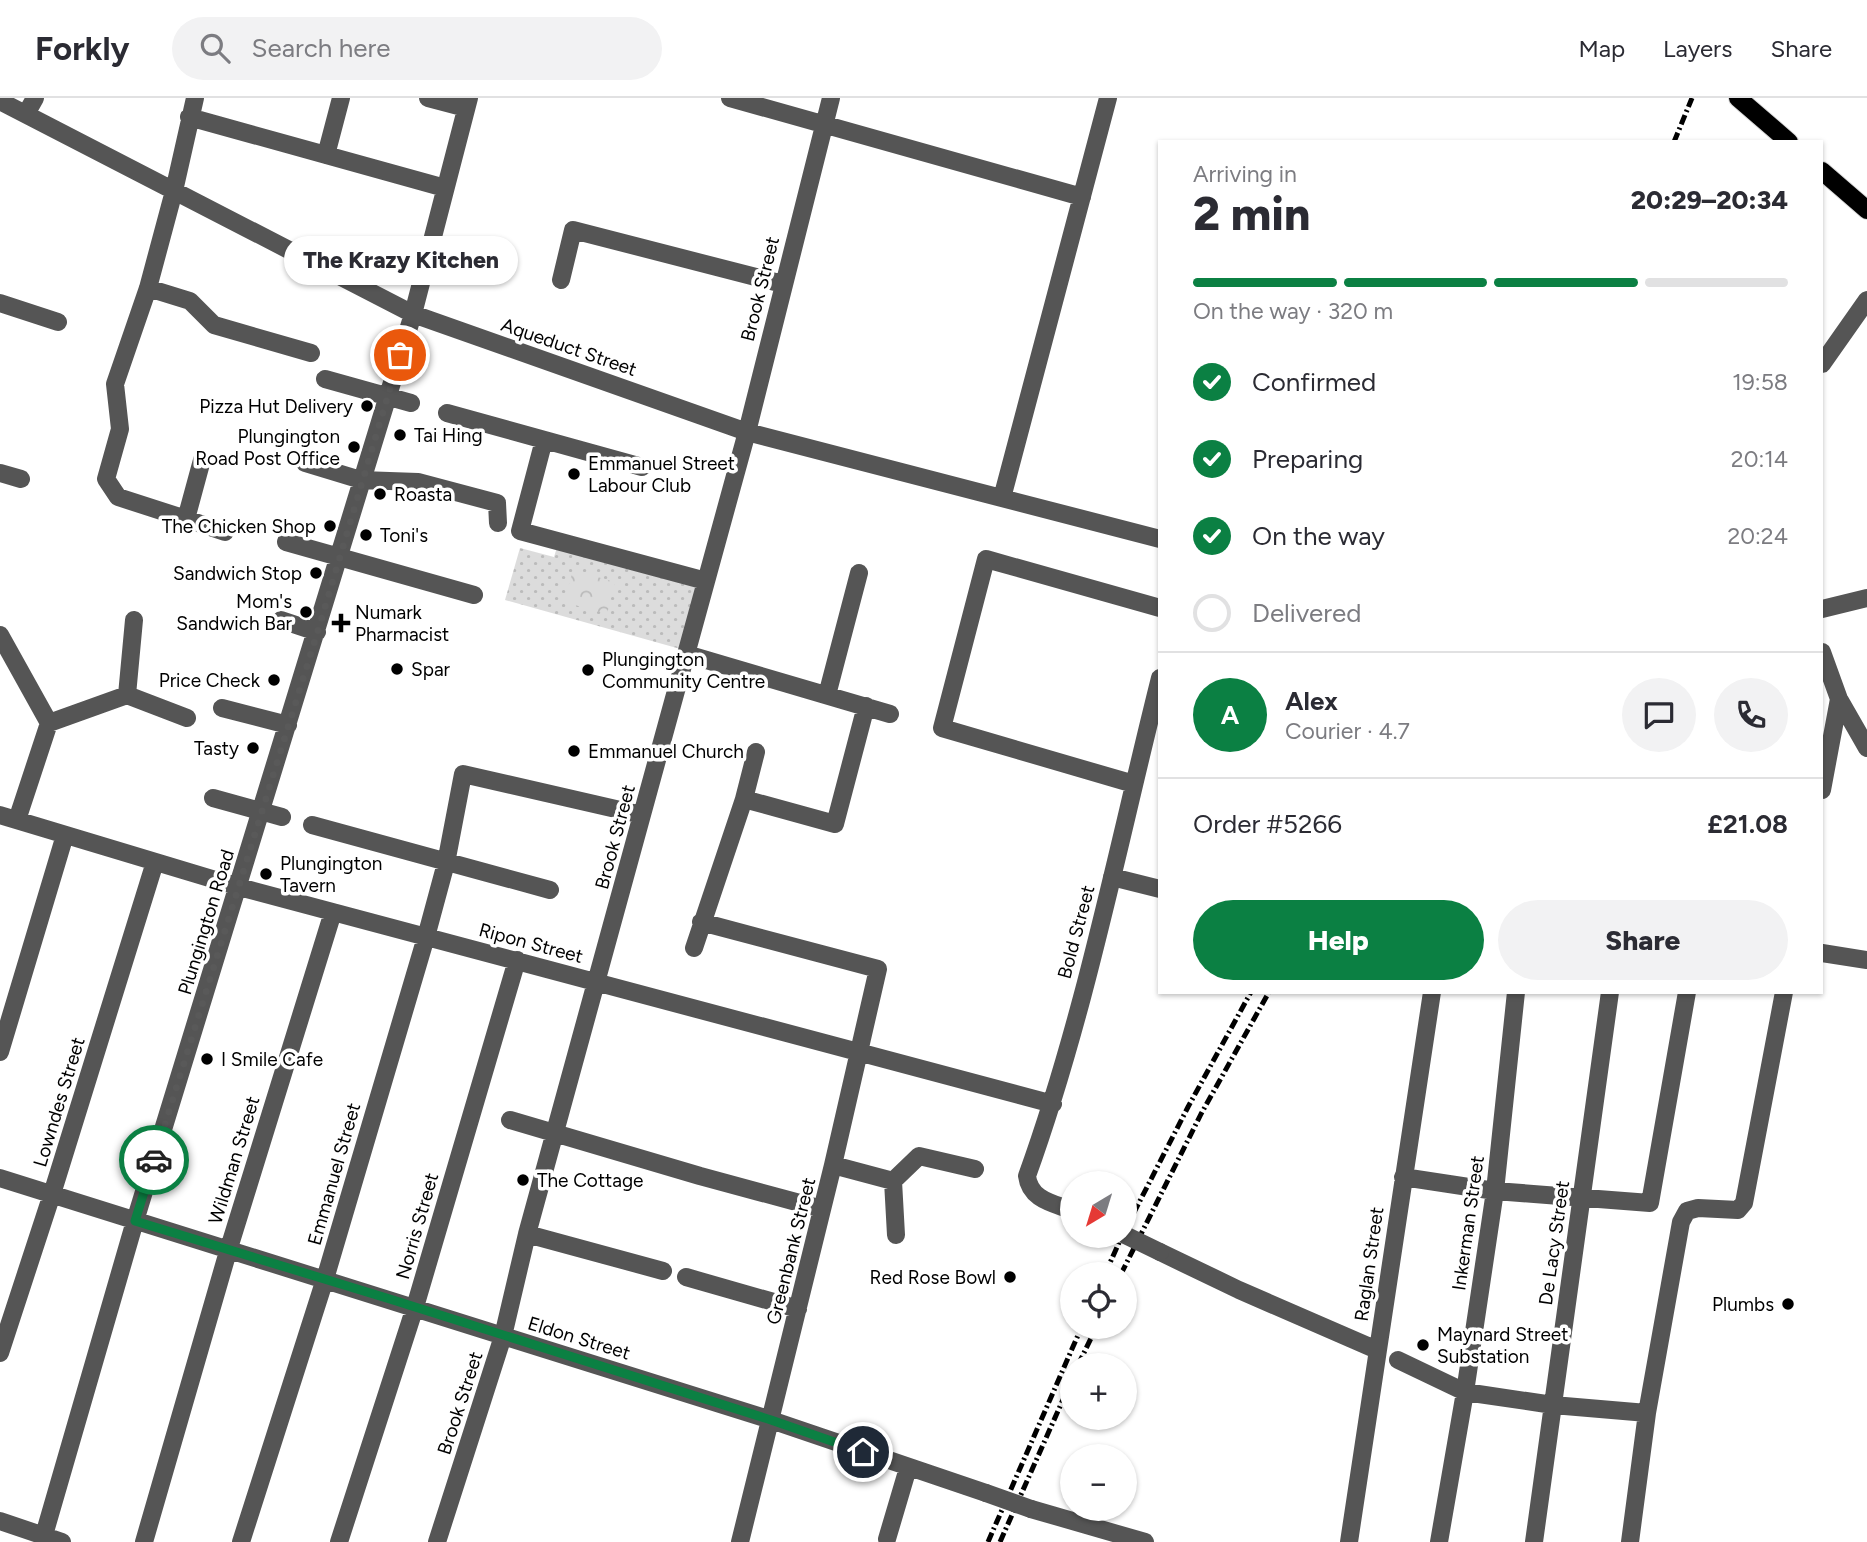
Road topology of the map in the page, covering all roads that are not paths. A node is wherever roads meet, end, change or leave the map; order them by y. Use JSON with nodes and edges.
{"nodes":[{"id":1,"x":35,"y":98,"type":"edge"},
{"id":2,"x":195,"y":98,"type":"edge"},
{"id":3,"x":341,"y":98,"type":"edge"},
{"id":4,"x":428,"y":98,"type":"edge"},
{"id":5,"x":730,"y":98,"type":"edge"},
{"id":6,"x":831,"y":98,"type":"edge"},
{"id":7,"x":1108,"y":98,"type":"edge"},
{"id":8,"x":1738,"y":98,"type":"edge"},
{"id":9,"x":0,"y":101,"type":"edge"},
{"id":10,"x":468,"y":103,"type":"edge"},
{"id":11,"x":26,"y":114,"type":"junction"},
{"id":12,"x":189,"y":117,"type":"junction"},
{"id":13,"x":824,"y":124,"type":"junction"},
{"id":14,"x":1787,"y":140,"type":"edge"},
{"id":15,"x":326,"y":155,"type":"junction"},
{"id":16,"x":1823,"y":172,"type":"edge"},
{"id":17,"x":445,"y":188,"type":"junction"},
{"id":18,"x":174,"y":191,"type":"junction"},
{"id":19,"x":1082,"y":197,"type":"junction"},
{"id":20,"x":1866,"y":207,"type":"edge"},
{"id":21,"x":561,"y":280,"type":"dead end"},
{"id":22,"x":783,"y":284,"type":"junction"},
{"id":23,"x":148,"y":288,"type":"junction"},
{"id":24,"x":1867,"y":300,"type":"edge"},
{"id":25,"x":0,"y":303,"type":"edge"},
{"id":26,"x":413,"y":314,"type":"junction"},
{"id":27,"x":58,"y":322,"type":"dead end"},
{"id":28,"x":312,"y":353,"type":"dead end"},
{"id":29,"x":1823,"y":363,"type":"edge"},
{"id":30,"x":325,"y":379,"type":"dead end"},
{"id":31,"x":387,"y":396,"type":"junction"},
{"id":32,"x":411,"y":403,"type":"dead end"},
{"id":33,"x":447,"y":413,"type":"dead end"},
{"id":34,"x":747,"y":432,"type":"junction"},
{"id":35,"x":544,"y":440,"type":"junction"},
{"id":36,"x":202,"y":460,"type":"dead end"},
{"id":37,"x":305,"y":463,"type":"dead end"},
{"id":38,"x":642,"y":467,"type":"dead end"},
{"id":39,"x":0,"y":473,"type":"edge"},
{"id":40,"x":21,"y":479,"type":"dead end"},
{"id":41,"x":361,"y":480,"type":"junction"},
{"id":42,"x":1002,"y":498,"type":"junction"},
{"id":43,"x":186,"y":519,"type":"junction"},
{"id":44,"x":498,"y":523,"type":"dead end"},
{"id":45,"x":225,"y":532,"type":"dead end"},
{"id":46,"x":1158,"y":538,"type":"edge"},
{"id":47,"x":286,"y":542,"type":"dead end"},
{"id":48,"x":339,"y":556,"type":"junction"},
{"id":49,"x":859,"y":573,"type":"dead end"},
{"id":50,"x":706,"y":581,"type":"junction"},
{"id":51,"x":474,"y":595,"type":"dead end"},
{"id":52,"x":1867,"y":598,"type":"edge"},
{"id":53,"x":1158,"y":607,"type":"edge"},
{"id":54,"x":1823,"y":609,"type":"edge"},
{"id":55,"x":134,"y":620,"type":"dead end"},
{"id":56,"x":281,"y":620,"type":"dead end"},
{"id":57,"x":317,"y":632,"type":"junction"},
{"id":58,"x":0,"y":635,"type":"edge"},
{"id":59,"x":686,"y":654,"type":"junction"},
{"id":60,"x":1823,"y":655,"type":"edge"},
{"id":61,"x":1158,"y":686,"type":"edge"},
{"id":62,"x":127,"y":695,"type":"junction"},
{"id":63,"x":827,"y":695,"type":"junction"},
{"id":64,"x":1839,"y":699,"type":"junction"},
{"id":65,"x":866,"y":706,"type":"junction"},
{"id":66,"x":222,"y":708,"type":"dead end"},
{"id":67,"x":891,"y":714,"type":"dead end"},
{"id":68,"x":187,"y":718,"type":"dead end"},
{"id":69,"x":49,"y":723,"type":"junction"},
{"id":70,"x":288,"y":725,"type":"junction"},
{"id":71,"x":1867,"y":748,"type":"edge"},
{"id":72,"x":757,"y":752,"type":"dead end"},
{"id":73,"x":1825,"y":754,"type":"edge"},
{"id":74,"x":1823,"y":778,"type":"edge"},
{"id":75,"x":1134,"y":783,"type":"junction"},
{"id":76,"x":213,"y":798,"type":"dead end"},
{"id":77,"x":744,"y":799,"type":"junction"},
{"id":78,"x":262,"y":811,"type":"junction"},
{"id":79,"x":642,"y":815,"type":"junction"},
{"id":80,"x":282,"y":817,"type":"dead end"},
{"id":81,"x":8,"y":818,"type":"edge"},
{"id":82,"x":312,"y":825,"type":"dead end"},
{"id":83,"x":65,"y":835,"type":"junction"},
{"id":84,"x":155,"y":862,"type":"junction"},
{"id":85,"x":446,"y":863,"type":"junction"},
{"id":86,"x":1112,"y":877,"type":"junction"},
{"id":87,"x":239,"y":887,"type":"junction"},
{"id":88,"x":1158,"y":888,"type":"edge"},
{"id":89,"x":550,"y":890,"type":"dead end"},
{"id":90,"x":333,"y":912,"type":"junction"},
{"id":91,"x":701,"y":922,"type":"junction"},
{"id":92,"x":426,"y":937,"type":"junction"},
{"id":93,"x":694,"y":948,"type":"dead end"},
{"id":94,"x":1823,"y":953,"type":"edge"},
{"id":95,"x":517,"y":960,"type":"junction"},
{"id":96,"x":1867,"y":960,"type":"edge"},
{"id":97,"x":597,"y":983,"type":"junction"},
{"id":98,"x":1432,"y":994,"type":"edge"},
{"id":99,"x":1516,"y":994,"type":"edge"},
{"id":100,"x":1610,"y":994,"type":"edge"},
{"id":101,"x":1687,"y":994,"type":"edge"},
{"id":102,"x":1784,"y":994,"type":"edge"},
{"id":103,"x":0,"y":1052,"type":"edge"},
{"id":104,"x":860,"y":1052,"type":"junction"},
{"id":105,"x":1053,"y":1104,"type":"junction"},
{"id":106,"x":510,"y":1120,"type":"dead end"},
{"id":107,"x":555,"y":1133,"type":"junction"},
{"id":108,"x":833,"y":1166,"type":"junction"},
{"id":109,"x":975,"y":1169,"type":"dead end"},
{"id":110,"x":1403,"y":1177,"type":"junction"},
{"id":111,"x":0,"y":1178,"type":"edge"},
{"id":112,"x":893,"y":1181,"type":"junction"},
{"id":113,"x":1495,"y":1191,"type":"junction"},
{"id":114,"x":52,"y":1194,"type":"junction"},
{"id":115,"x":1582,"y":1196,"type":"junction"},
{"id":116,"x":1060,"y":1206,"type":"edge"},
{"id":117,"x":822,"y":1209,"type":"junction"},
{"id":118,"x":135,"y":1221,"type":"junction"},
{"id":119,"x":527,"y":1234,"type":"junction"},
{"id":120,"x":897,"y":1235,"type":"dead end"},
{"id":121,"x":1138,"y":1241,"type":"edge"},
{"id":122,"x":229,"y":1248,"type":"junction"},
{"id":123,"x":663,"y":1271,"type":"dead end"},
{"id":124,"x":685,"y":1277,"type":"dead end"},
{"id":125,"x":325,"y":1279,"type":"junction"},
{"id":126,"x":415,"y":1307,"type":"junction"},
{"id":127,"x":798,"y":1309,"type":"junction"},
{"id":128,"x":503,"y":1336,"type":"junction"},
{"id":129,"x":1377,"y":1350,"type":"junction"},
{"id":130,"x":0,"y":1353,"type":"edge"},
{"id":131,"x":1398,"y":1360,"type":"dead end"},
{"id":132,"x":1465,"y":1392,"type":"junction"},
{"id":133,"x":1553,"y":1405,"type":"junction"},
{"id":134,"x":1647,"y":1413,"type":"junction"},
{"id":135,"x":771,"y":1420,"type":"junction"},
{"id":136,"x":908,"y":1468,"type":"junction"},
{"id":137,"x":0,"y":1521,"type":"edge"},
{"id":138,"x":43,"y":1539,"type":"edge"},
{"id":139,"x":887,"y":1539,"type":"dead end"},
{"id":140,"x":62,"y":1542,"type":"edge"},
{"id":141,"x":144,"y":1542,"type":"edge"},
{"id":142,"x":241,"y":1542,"type":"edge"},
{"id":143,"x":339,"y":1542,"type":"edge"},
{"id":144,"x":437,"y":1542,"type":"edge"},
{"id":145,"x":740,"y":1542,"type":"edge"},
{"id":146,"x":1144,"y":1542,"type":"edge"},
{"id":147,"x":1349,"y":1542,"type":"edge"},
{"id":148,"x":1439,"y":1542,"type":"edge"},
{"id":149,"x":1534,"y":1542,"type":"edge"},
{"id":150,"x":1630,"y":1542,"type":"edge"}],
"edges":[{"from":1,"to":11,"type":"street"},
{"from":2,"to":12,"type":"street"},
{"from":3,"to":15,"type":"street"},
{"from":4,"to":10,"type":"street"},
{"from":5,"to":13,"type":"street"},
{"from":6,"to":13,"type":"street","name":"Brook Street"},
{"from":7,"to":19,"type":"street"},
{"from":8,"to":14,"type":"main road"},
{"from":9,"to":11,"type":"street","name":"Aqueduct Street"},
{"from":10,"to":17,"type":"street","name":"Plungington Road"},
{"from":11,"to":18,"type":"street","name":"Aqueduct Street"},
{"from":12,"to":15,"type":"street"},
{"from":12,"to":18,"type":"street"},
{"from":13,"to":19,"type":"street"},
{"from":13,"to":22,"type":"street","name":"Brook Street"},
{"from":15,"to":17,"type":"street"},
{"from":16,"to":20,"type":"main road"},
{"from":17,"to":26,"type":"street","name":"Plungington Road"},
{"from":18,"to":23,"type":"street"},
{"from":18,"to":26,"type":"street","name":"Aqueduct Street"},
{"from":19,"to":42,"type":"street"},
{"from":21,"to":22,"type":"street"},
{"from":22,"to":34,"type":"street","name":"Brook Street"},
{"from":23,"to":28,"type":"street"},
{"from":23,"to":43,"type":"street"},
{"from":24,"to":29,"type":"street"},
{"from":25,"to":27,"type":"street"},
{"from":26,"to":31,"type":"street","name":"Plungington Road"},
{"from":26,"to":34,"type":"street","name":"Aqueduct Street"},
{"from":30,"to":31,"type":"street"},
{"from":31,"to":32,"type":"street"},
{"from":31,"to":41,"type":"street","name":"Plungington Road"},
{"from":33,"to":35,"type":"street"},
{"from":34,"to":42,"type":"street","name":"Aqueduct Street"},
{"from":34,"to":50,"type":"street","name":"Brook Street"},
{"from":35,"to":38,"type":"street"},
{"from":35,"to":50,"type":"street"},
{"from":36,"to":43,"type":"street"},
{"from":37,"to":41,"type":"street"},
{"from":39,"to":40,"type":"street"},
{"from":41,"to":44,"type":"street"},
{"from":41,"to":48,"type":"street","name":"Plungington Road"},
{"from":42,"to":46,"type":"street","name":"Aqueduct Street"},
{"from":43,"to":45,"type":"street"},
{"from":47,"to":48,"type":"street"},
{"from":48,"to":51,"type":"street"},
{"from":48,"to":57,"type":"street","name":"Plungington Road"},
{"from":49,"to":63,"type":"street"},
{"from":50,"to":59,"type":"street","name":"Brook Street"},
{"from":52,"to":54,"type":"street"},
{"from":53,"to":75,"type":"street"},
{"from":55,"to":62,"type":"street"},
{"from":56,"to":57,"type":"street"},
{"from":57,"to":70,"type":"street","name":"Plungington Road"},
{"from":58,"to":69,"type":"street"},
{"from":59,"to":63,"type":"street"},
{"from":59,"to":79,"type":"street","name":"Brook Street"},
{"from":60,"to":64,"type":"street"},
{"from":61,"to":75,"type":"street","name":"Bold Street"},
{"from":62,"to":68,"type":"street"},
{"from":62,"to":69,"type":"street"},
{"from":63,"to":65,"type":"street"},
{"from":64,"to":71,"type":"street"},
{"from":64,"to":73,"type":"street"},
{"from":65,"to":67,"type":"street"},
{"from":65,"to":77,"type":"street"},
{"from":66,"to":70,"type":"street"},
{"from":69,"to":81,"type":"street"},
{"from":70,"to":78,"type":"street","name":"Plungington Road"},
{"from":72,"to":77,"type":"street"},
{"from":73,"to":74,"type":"street"},
{"from":75,"to":86,"type":"street","name":"Bold Street"},
{"from":76,"to":78,"type":"street"},
{"from":77,"to":91,"type":"street"},
{"from":78,"to":80,"type":"street"},
{"from":78,"to":87,"type":"street","name":"Plungington Road"},
{"from":79,"to":85,"type":"street","name":"Emmanuel Street"},
{"from":79,"to":97,"type":"street","name":"Brook Street"},
{"from":81,"to":83,"type":"street","name":"Ripon Street"},
{"from":82,"to":85,"type":"street"},
{"from":83,"to":84,"type":"street","name":"Ripon Street"},
{"from":83,"to":103,"type":"street"},
{"from":84,"to":87,"type":"street","name":"Ripon Street"},
{"from":84,"to":114,"type":"street","name":"Lowndes Street"},
{"from":85,"to":89,"type":"street"},
{"from":85,"to":92,"type":"street","name":"Emmanuel Street"},
{"from":86,"to":88,"type":"street"},
{"from":86,"to":105,"type":"street","name":"Bold Street"},
{"from":87,"to":90,"type":"street","name":"Ripon Street"},
{"from":87,"to":118,"type":"street","name":"Plungington Road"},
{"from":90,"to":92,"type":"street","name":"Ripon Street"},
{"from":90,"to":122,"type":"street","name":"Wildman Street"},
{"from":91,"to":93,"type":"street"},
{"from":91,"to":104,"type":"street","name":"Greenbank Street"},
{"from":92,"to":95,"type":"street","name":"Ripon Street"},
{"from":92,"to":125,"type":"street","name":"Emmanuel Street"},
{"from":94,"to":96,"type":"street"},
{"from":95,"to":97,"type":"street","name":"Ripon Street"},
{"from":95,"to":126,"type":"street","name":"Norris Street"},
{"from":97,"to":104,"type":"street","name":"Ripon Street"},
{"from":97,"to":107,"type":"street","name":"Brook Street"},
{"from":98,"to":110,"type":"street","name":"Raglan Street"},
{"from":99,"to":113,"type":"street","name":"Inkerman Street"},
{"from":100,"to":115,"type":"street","name":"De Lacy Street"},
{"from":101,"to":115,"type":"street"},
{"from":102,"to":134,"type":"street"},
{"from":104,"to":105,"type":"street","name":"Ripon Street"},
{"from":104,"to":108,"type":"street","name":"Greenbank Street"},
{"from":105,"to":116,"type":"street","name":"Bold Street"},
{"from":106,"to":107,"type":"street"},
{"from":107,"to":117,"type":"street"},
{"from":107,"to":119,"type":"street","name":"Brook Street"},
{"from":108,"to":112,"type":"street"},
{"from":108,"to":117,"type":"street","name":"Greenbank Street"},
{"from":109,"to":112,"type":"street"},
{"from":110,"to":113,"type":"street"},
{"from":110,"to":129,"type":"street","name":"Raglan Street"},
{"from":111,"to":114,"type":"street","name":"Eldon Street"},
{"from":112,"to":120,"type":"street"},
{"from":113,"to":115,"type":"street"},
{"from":113,"to":132,"type":"street","name":"Inkerman Street"},
{"from":114,"to":118,"type":"street","name":"Eldon Street"},
{"from":114,"to":130,"type":"street","name":"Lowndes Street"},
{"from":115,"to":133,"type":"street","name":"De Lacy Street"},
{"from":117,"to":127,"type":"street","name":"Greenbank Street"},
{"from":118,"to":122,"type":"street","name":"Eldon Street"},
{"from":118,"to":138,"type":"street","name":"Plungington Road"},
{"from":119,"to":123,"type":"street"},
{"from":119,"to":128,"type":"street","name":"Brook Street"},
{"from":121,"to":129,"type":"street","bridge":true},
{"from":122,"to":125,"type":"street","name":"Eldon Street"},
{"from":122,"to":141,"type":"street","name":"Wildman Street"},
{"from":124,"to":127,"type":"street"},
{"from":125,"to":126,"type":"street","name":"Eldon Street"},
{"from":125,"to":142,"type":"street","name":"Emmanuel Street"},
{"from":126,"to":128,"type":"street","name":"Eldon Street"},
{"from":126,"to":143,"type":"street","name":"Norris Street"},
{"from":127,"to":135,"type":"street","name":"Greenbank Street"},
{"from":128,"to":135,"type":"street","name":"Eldon Street"},
{"from":128,"to":144,"type":"street","name":"Brook Street"},
{"from":129,"to":147,"type":"street","name":"Raglan Street"},
{"from":131,"to":132,"type":"street"},
{"from":132,"to":133,"type":"street"},
{"from":132,"to":148,"type":"street","name":"Inkerman Street"},
{"from":133,"to":134,"type":"street"},
{"from":133,"to":149,"type":"street","name":"De Lacy Street"},
{"from":134,"to":150,"type":"street"},
{"from":135,"to":136,"type":"street","name":"Eldon Street"},
{"from":135,"to":145,"type":"street","name":"Greenbank Street"},
{"from":136,"to":139,"type":"street"},
{"from":136,"to":146,"type":"street","name":"Eldon Street","bridge":true},
{"from":137,"to":138,"type":"street"},
{"from":138,"to":140,"type":"street"}]}
